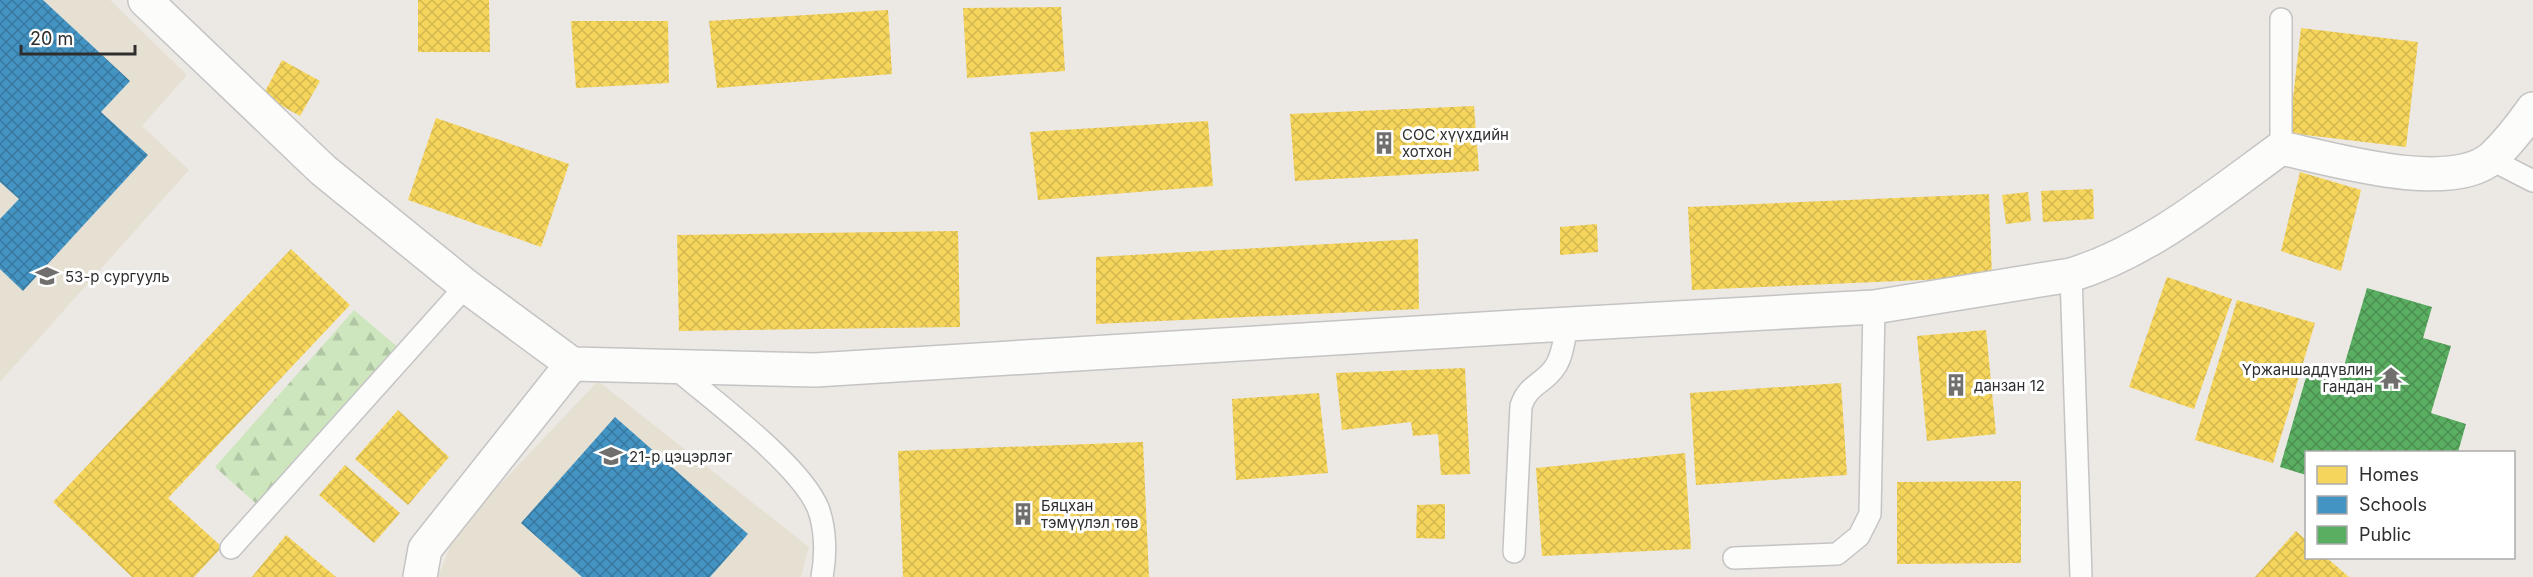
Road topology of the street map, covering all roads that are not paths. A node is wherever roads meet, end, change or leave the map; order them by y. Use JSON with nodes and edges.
{"nodes":[{"id":1,"x":144,"y":0,"type":"edge"},
{"id":2,"x":2281,"y":19,"type":"dead end"},
{"id":3,"x":2533,"y":109,"type":"edge"},
{"id":4,"x":2281,"y":148,"type":"junction"},
{"id":5,"x":2490,"y":159,"type":"junction"},
{"id":6,"x":2533,"y":181,"type":"edge"},
{"id":7,"x":2071,"y":275,"type":"junction"},
{"id":8,"x":466,"y":286,"type":"junction"},
{"id":9,"x":1874,"y":307,"type":"junction"},
{"id":10,"x":1568,"y":324,"type":"junction"},
{"id":11,"x":572,"y":364,"type":"junction"},
{"id":12,"x":674,"y":366,"type":"junction"},
{"id":13,"x":231,"y":548,"type":"dead end"},
{"id":14,"x":1514,"y":552,"type":"dead end"},
{"id":15,"x":1734,"y":558,"type":"dead end"},
{"id":16,"x":420,"y":577,"type":"edge"},
{"id":17,"x":822,"y":577,"type":"edge"},
{"id":18,"x":2081,"y":577,"type":"edge"}],
"edges":[{"from":1,"to":8,"type":"street"},
{"from":2,"to":4,"type":"lane"},
{"from":3,"to":5,"type":"street"},
{"from":4,"to":5,"type":"street"},
{"from":4,"to":7,"type":"street"},
{"from":5,"to":6,"type":"lane"},
{"from":7,"to":9,"type":"street"},
{"from":7,"to":18,"type":"lane"},
{"from":8,"to":11,"type":"street"},
{"from":8,"to":13,"type":"lane"},
{"from":9,"to":10,"type":"street"},
{"from":9,"to":15,"type":"lane"},
{"from":10,"to":12,"type":"street"},
{"from":10,"to":14,"type":"lane"},
{"from":11,"to":12,"type":"street"},
{"from":11,"to":16,"type":"street"},
{"from":12,"to":17,"type":"lane"}]}
